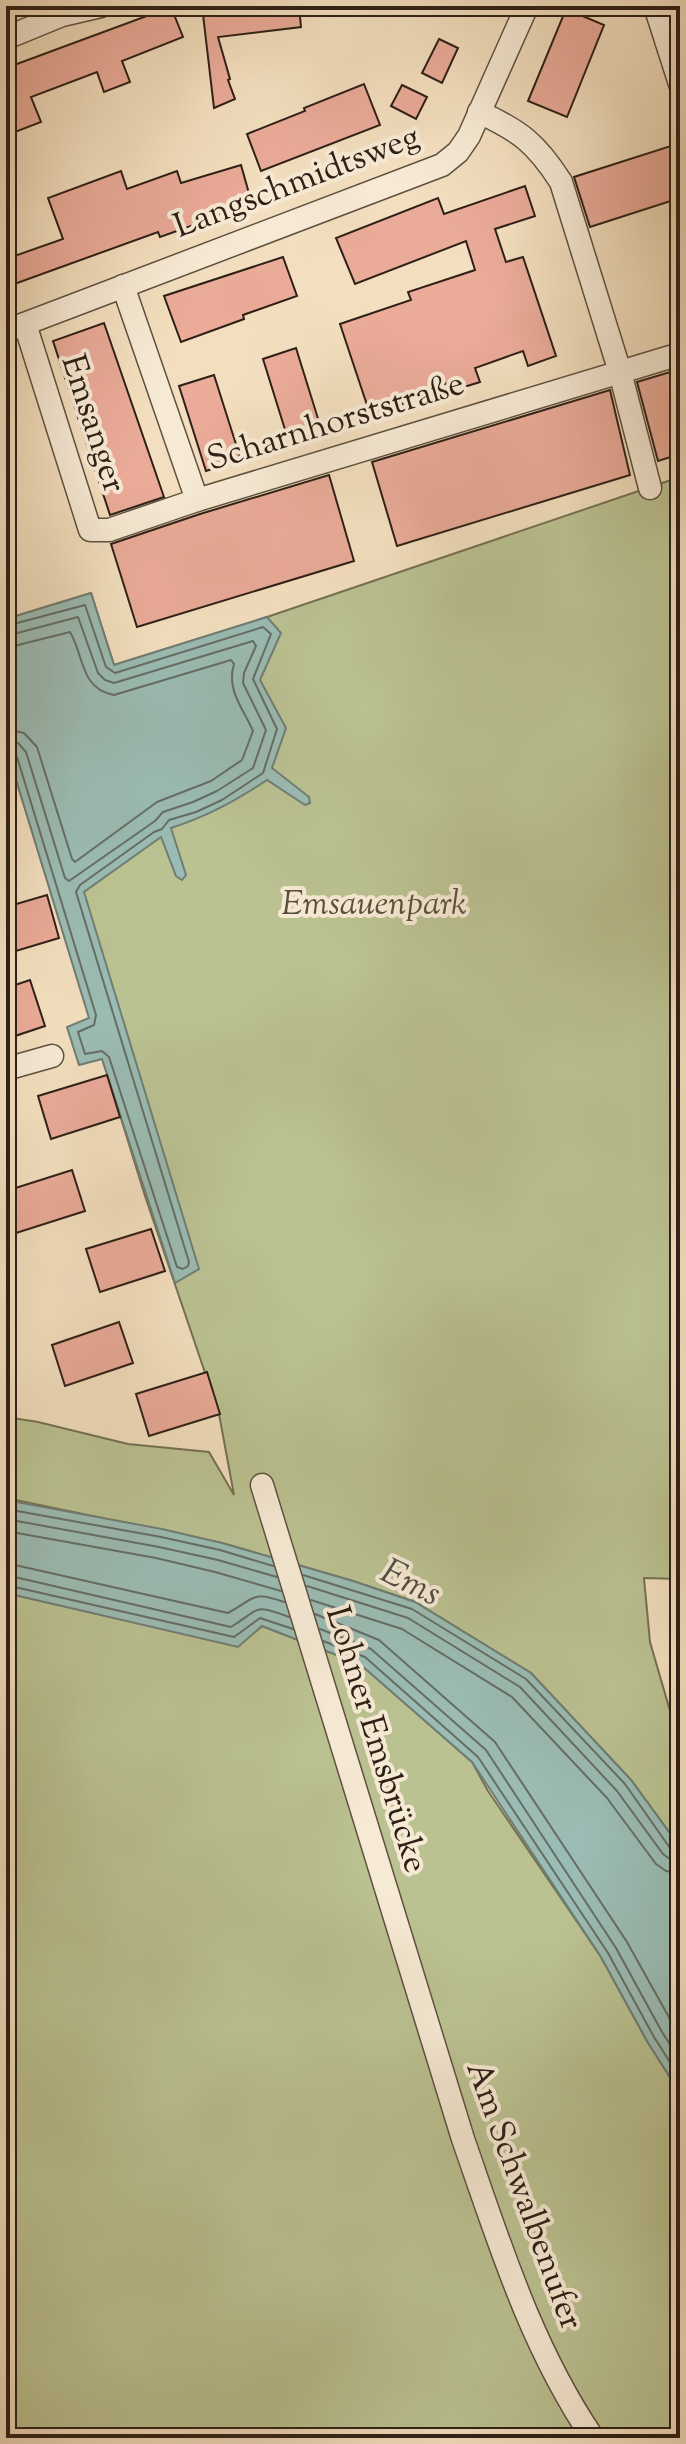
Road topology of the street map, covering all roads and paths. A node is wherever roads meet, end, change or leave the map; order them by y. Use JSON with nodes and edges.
{"nodes":[{"id":1,"x":101,"y":6,"type":"edge"},
{"id":2,"x":527,"y":6,"type":"edge"},
{"id":3,"x":655,"y":6,"type":"edge"},
{"id":4,"x":6,"y":38,"type":"edge"},
{"id":5,"x":680,"y":84,"type":"edge"},
{"id":6,"x":479,"y":112,"type":"junction"},
{"id":7,"x":123,"y":286,"type":"junction"},
{"id":8,"x":15,"y":327,"type":"edge"},
{"id":9,"x":680,"y":354,"type":"edge"},
{"id":10,"x":620,"y":372,"type":"junction"},
{"id":11,"x":650,"y":488,"type":"dead end"},
{"id":12,"x":197,"y":500,"type":"junction"},
{"id":13,"x":52,"y":1056,"type":"dead end"},
{"id":14,"x":6,"y":1069,"type":"edge"},
{"id":15,"x":262,"y":1485,"type":"dead end"},
{"id":16,"x":410,"y":1968,"type":"joint"},
{"id":17,"x":593,"y":2438,"type":"edge"}],
"edges":[{"from":1,"to":4,"type":"street"},
{"from":2,"to":6,"type":"street","name":"Langschmidtsweg"},
{"from":3,"to":5,"type":"street"},
{"from":6,"to":7,"type":"street","name":"Langschmidtsweg"},
{"from":6,"to":10,"type":"street"},
{"from":7,"to":8,"type":"street","name":"Langschmidtsweg"},
{"from":7,"to":12,"type":"street","name":"Scharnhorststraße"},
{"from":8,"to":12,"type":"street","name":"Emsanger"},
{"from":9,"to":10,"type":"street","name":"Scharnhorststraße"},
{"from":10,"to":11,"type":"street"},
{"from":10,"to":12,"type":"street","name":"Scharnhorststraße"},
{"from":13,"to":14,"type":"street"},
{"from":15,"to":16,"type":"street","name":"Lohner Emsbrücke"},
{"from":16,"to":17,"type":"street","name":"Am Schwalbenufer"}]}
